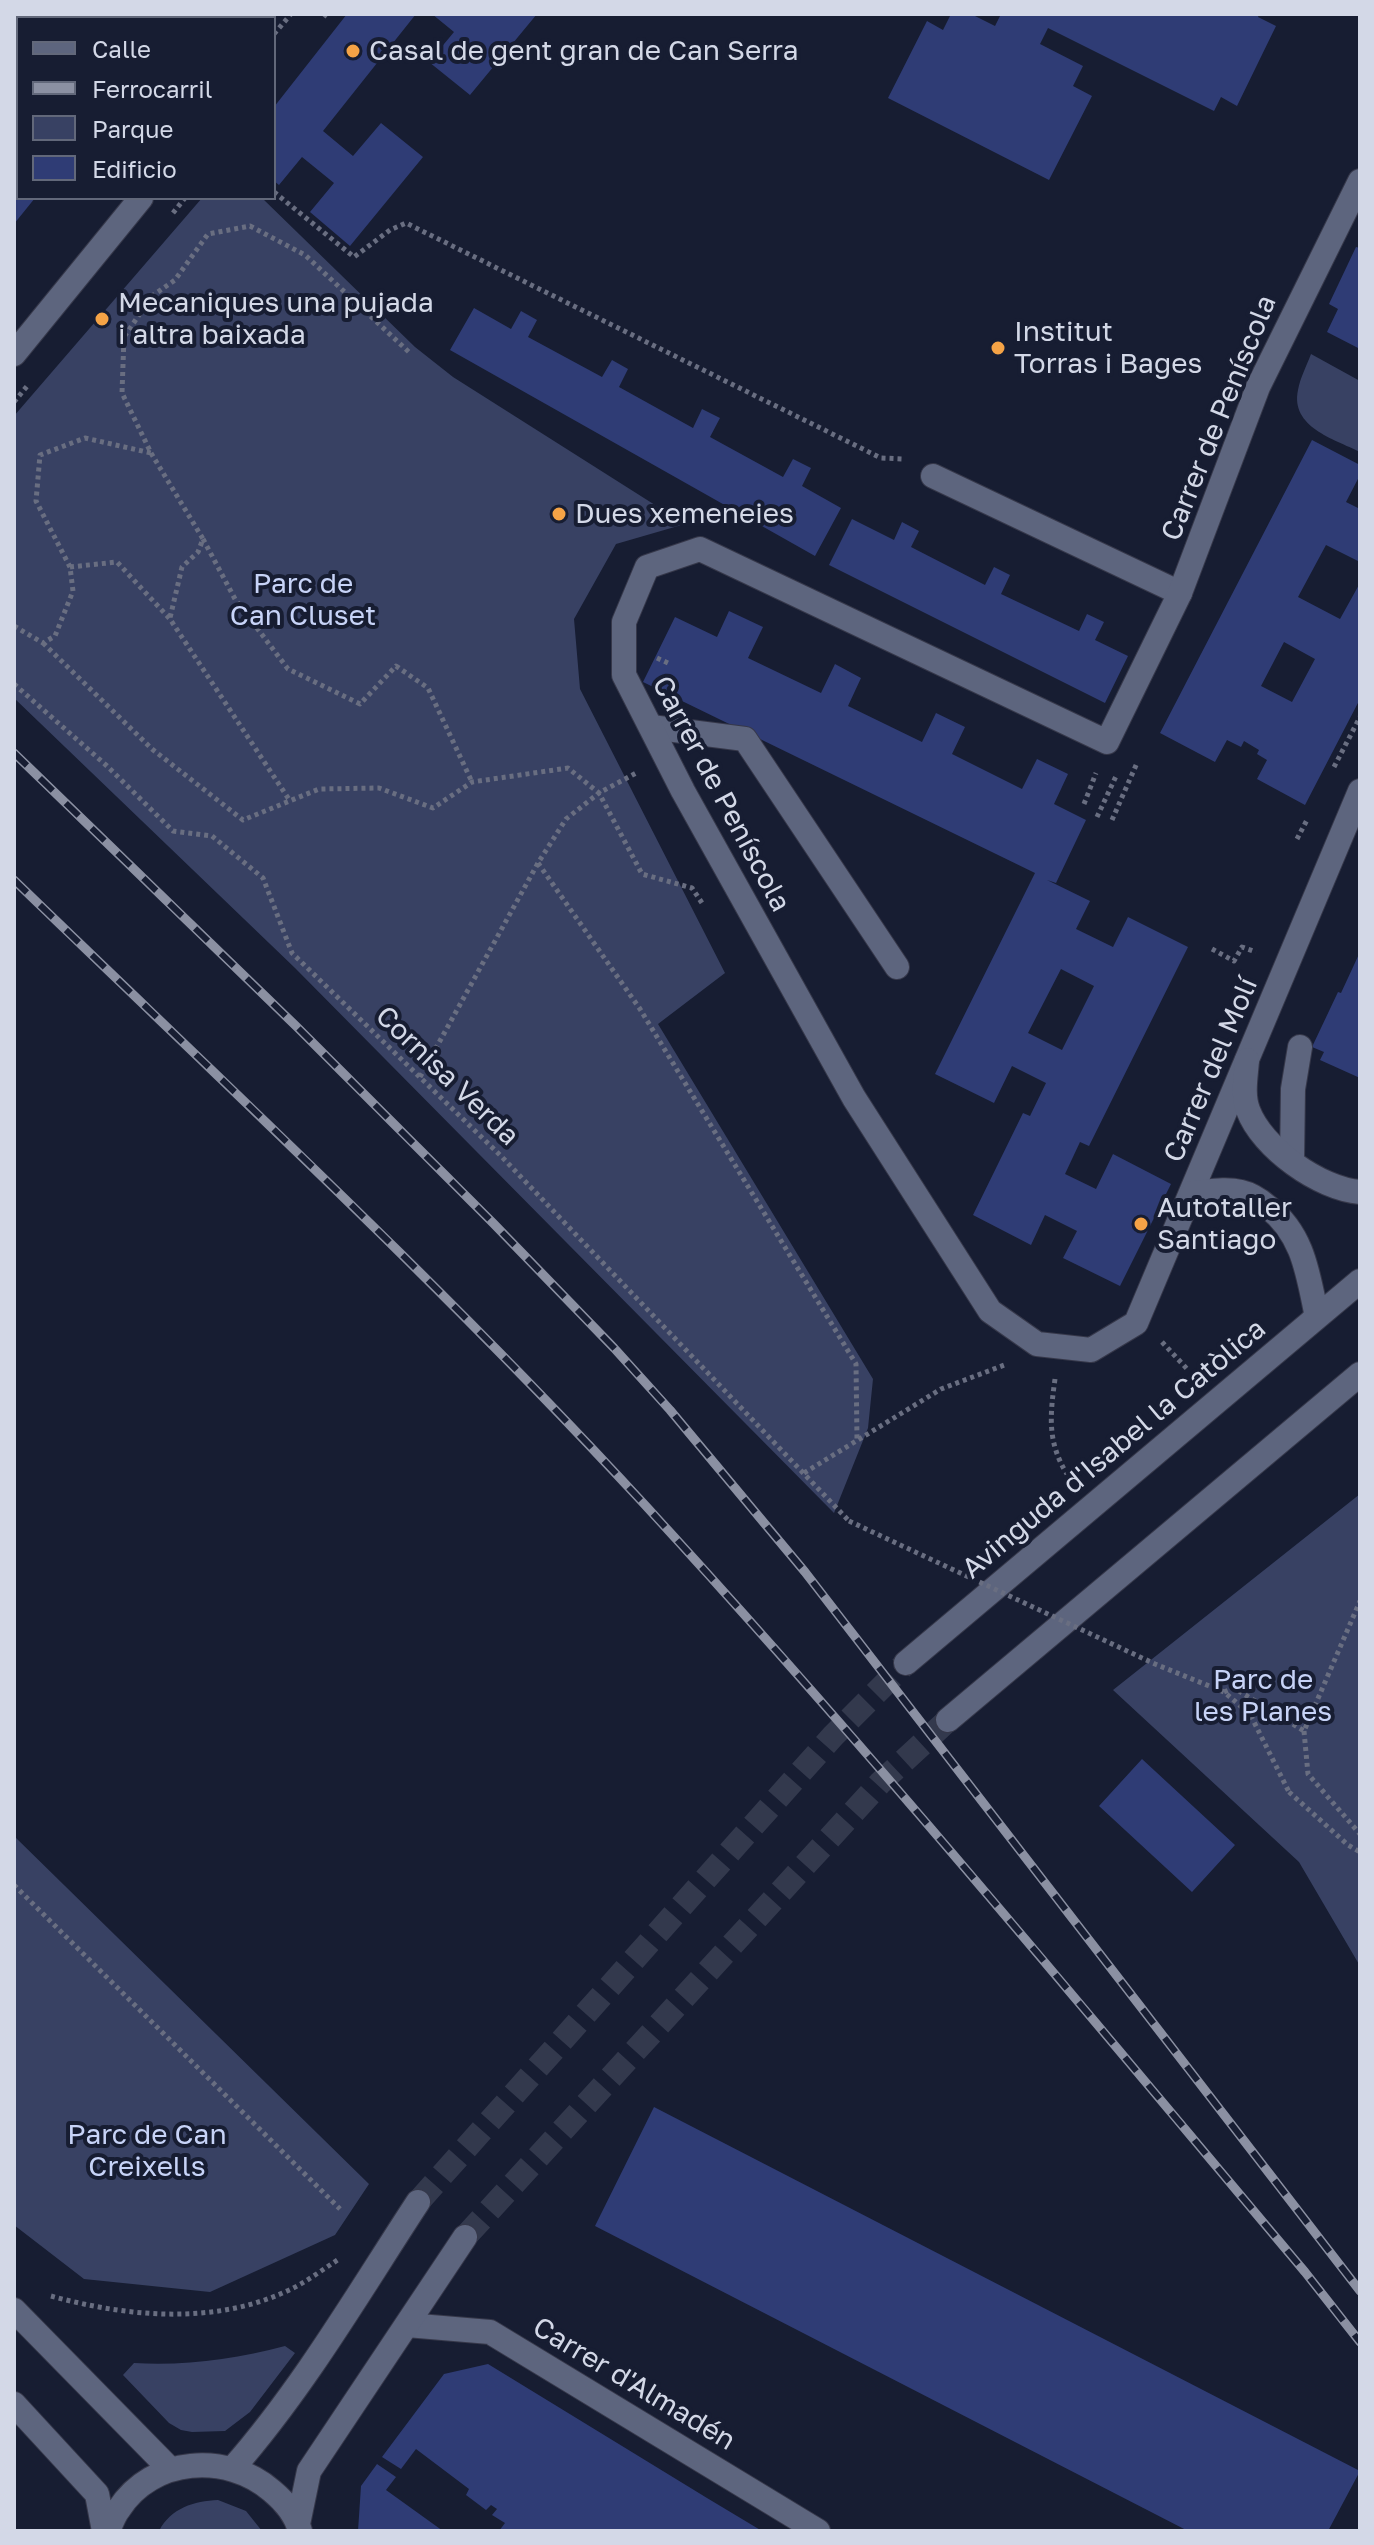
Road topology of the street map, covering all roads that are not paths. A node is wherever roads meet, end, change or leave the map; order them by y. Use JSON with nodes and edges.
{"nodes":[{"id":1,"x":1360,"y":181,"type":"edge"},
{"id":2,"x":139,"y":200,"type":"edge"},
{"id":3,"x":14,"y":354,"type":"edge"},
{"id":4,"x":933,"y":476,"type":"dead end"},
{"id":5,"x":1180,"y":593,"type":"junction"},
{"id":6,"x":651,"y":727,"type":"junction"},
{"id":7,"x":1360,"y":791,"type":"edge"},
{"id":8,"x":897,"y":967,"type":"dead end"},
{"id":9,"x":1300,"y":1047,"type":"dead end"},
{"id":10,"x":1247,"y":1060,"type":"junction"},
{"id":11,"x":1292,"y":1162,"type":"junction"},
{"id":12,"x":1360,"y":1192,"type":"edge"},
{"id":13,"x":1192,"y":1193,"type":"junction"},
{"id":14,"x":1360,"y":1281,"type":"edge"},
{"id":15,"x":1311,"y":1322,"type":"junction"},
{"id":16,"x":1091,"y":1350,"type":"joint"},
{"id":17,"x":1360,"y":1374,"type":"edge"},
{"id":18,"x":906,"y":1663,"type":"tunnel mouth"},
{"id":19,"x":948,"y":1720,"type":"tunnel mouth"},
{"id":20,"x":418,"y":2202,"type":"tunnel mouth"},
{"id":21,"x":465,"y":2237,"type":"tunnel mouth"},
{"id":22,"x":14,"y":2310,"type":"edge"},
{"id":23,"x":407,"y":2325,"type":"junction"},
{"id":24,"x":14,"y":2404,"type":"edge"},
{"id":25,"x":233,"y":2468,"type":"junction"},
{"id":26,"x":170,"y":2469,"type":"junction"},
{"id":27,"x":299,"y":2527,"type":"edge"},
{"id":28,"x":106,"y":2531,"type":"edge"},
{"id":29,"x":818,"y":2531,"type":"edge"}],
"edges":[{"from":1,"to":5,"type":"street","name":"Carrer de Peníscola"},
{"from":2,"to":3,"type":"street"},
{"from":4,"to":5,"type":"street"},
{"from":5,"to":6,"type":"street","name":"Carrer de Peníscola"},
{"from":6,"to":8,"type":"street"},
{"from":6,"to":16,"type":"street","name":"Carrer de Peníscola"},
{"from":7,"to":10,"type":"street","name":"Carrer del Molí"},
{"from":9,"to":11,"type":"street"},
{"from":10,"to":11,"type":"street"},
{"from":10,"to":13,"type":"street","name":"Carrer del Molí"},
{"from":11,"to":12,"type":"street"},
{"from":13,"to":15,"type":"street"},
{"from":13,"to":16,"type":"street","name":"Carrer del Molí"},
{"from":14,"to":15,"type":"street","name":"Avinguda d'Isabel la Catòlica"},
{"from":15,"to":18,"type":"street","name":"Avinguda d'Isabel la Catòlica"},
{"from":17,"to":19,"type":"street"},
{"from":20,"to":25,"type":"street"},
{"from":21,"to":23,"type":"street"},
{"from":22,"to":26,"type":"street"},
{"from":23,"to":27,"type":"street"},
{"from":23,"to":29,"type":"street","name":"Carrer d'Almadén"},
{"from":24,"to":28,"type":"street"},
{"from":25,"to":26,"type":"street"},
{"from":25,"to":27,"type":"street"},
{"from":26,"to":28,"type":"street"}]}
